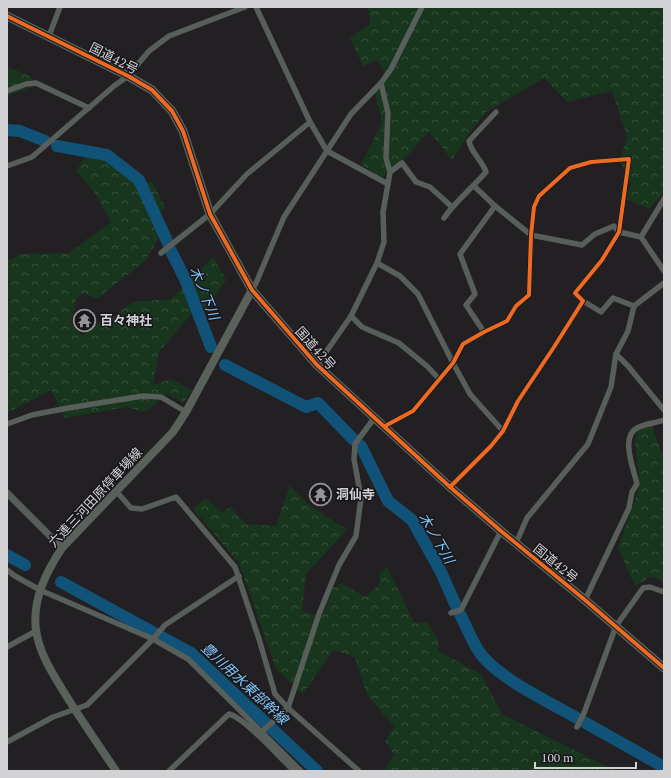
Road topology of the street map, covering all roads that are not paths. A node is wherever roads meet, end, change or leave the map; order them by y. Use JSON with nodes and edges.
{"nodes":[{"id":1,"x":60,"y":7,"type":"edge"},
{"id":2,"x":245,"y":7,"type":"edge"},
{"id":3,"x":256,"y":7,"type":"edge"},
{"id":4,"x":422,"y":7,"type":"edge"},
{"id":5,"x":7,"y":16,"type":"edge"},
{"id":6,"x":49,"y":36,"type":"junction"},
{"id":7,"x":128,"y":76,"type":"junction"},
{"id":8,"x":381,"y":83,"type":"junction"},
{"id":9,"x":7,"y":91,"type":"edge"},
{"id":10,"x":89,"y":108,"type":"junction"},
{"id":11,"x":496,"y":112,"type":"dead end"},
{"id":12,"x":310,"y":122,"type":"junction"},
{"id":13,"x":327,"y":151,"type":"junction"},
{"id":14,"x":7,"y":166,"type":"edge"},
{"id":15,"x":390,"y":172,"type":"junction"},
{"id":16,"x":388,"y":184,"type":"junction"},
{"id":17,"x":474,"y":186,"type":"junction"},
{"id":18,"x":664,"y":199,"type":"edge"},
{"id":19,"x":494,"y":206,"type":"junction"},
{"id":20,"x":452,"y":207,"type":"junction"},
{"id":21,"x":210,"y":214,"type":"junction"},
{"id":22,"x":444,"y":218,"type":"dead end"},
{"id":23,"x":619,"y":232,"type":"junction"},
{"id":24,"x":531,"y":235,"type":"junction"},
{"id":25,"x":641,"y":237,"type":"junction"},
{"id":26,"x":161,"y":253,"type":"dead end"},
{"id":27,"x":377,"y":263,"type":"junction"},
{"id":28,"x":662,"y":264,"type":"edge"},
{"id":29,"x":664,"y":271,"type":"edge"},
{"id":30,"x":664,"y":283,"type":"edge"},
{"id":31,"x":252,"y":290,"type":"junction"},
{"id":32,"x":583,"y":301,"type":"junction"},
{"id":33,"x":634,"y":306,"type":"junction"},
{"id":34,"x":351,"y":316,"type":"junction"},
{"id":35,"x":484,"y":332,"type":"junction"},
{"id":36,"x":616,"y":354,"type":"junction"},
{"id":37,"x":453,"y":363,"type":"junction"},
{"id":38,"x":317,"y":366,"type":"junction"},
{"id":39,"x":439,"y":379,"type":"junction"},
{"id":40,"x":664,"y":410,"type":"edge"},
{"id":41,"x":186,"y":412,"type":"junction"},
{"id":42,"x":375,"y":418,"type":"junction"},
{"id":43,"x":664,"y":420,"type":"edge"},
{"id":44,"x":7,"y":424,"type":"edge"},
{"id":45,"x":385,"y":426,"type":"junction"},
{"id":46,"x":503,"y":431,"type":"junction"},
{"id":47,"x":450,"y":486,"type":"junction"},
{"id":48,"x":116,"y":491,"type":"junction"},
{"id":49,"x":7,"y":493,"type":"edge"},
{"id":50,"x":501,"y":531,"type":"junction"},
{"id":51,"x":516,"y":544,"type":"junction"},
{"id":52,"x":62,"y":548,"type":"junction"},
{"id":53,"x":7,"y":570,"type":"edge"},
{"id":54,"x":7,"y":574,"type":"edge"},
{"id":55,"x":15,"y":576,"type":"junction"},
{"id":56,"x":239,"y":576,"type":"junction"},
{"id":57,"x":40,"y":590,"type":"junction"},
{"id":58,"x":664,"y":592,"type":"edge"},
{"id":59,"x":585,"y":600,"type":"junction"},
{"id":60,"x":451,"y":613,"type":"dead end"},
{"id":61,"x":616,"y":626,"type":"junction"},
{"id":62,"x":36,"y":631,"type":"junction"},
{"id":63,"x":153,"y":639,"type":"junction"},
{"id":64,"x":7,"y":647,"type":"edge"},
{"id":65,"x":664,"y":668,"type":"edge"},
{"id":66,"x":288,"y":708,"type":"junction"},
{"id":67,"x":74,"y":709,"type":"junction"},
{"id":68,"x":577,"y":727,"type":"dead end"},
{"id":69,"x":260,"y":733,"type":"junction"},
{"id":70,"x":7,"y":742,"type":"edge"},
{"id":71,"x":116,"y":771,"type":"edge"},
{"id":72,"x":169,"y":771,"type":"edge"},
{"id":73,"x":294,"y":771,"type":"edge"},
{"id":74,"x":301,"y":771,"type":"edge"},
{"id":75,"x":359,"y":771,"type":"edge"}],
"edges":[{"from":1,"to":6,"type":"street"},
{"from":2,"to":7,"type":"street"},
{"from":3,"to":12,"type":"street"},
{"from":4,"to":8,"type":"street"},
{"from":5,"to":6,"type":"highway","name":"国道42号"},
{"from":6,"to":7,"type":"highway","name":"国道42号"},
{"from":7,"to":10,"type":"street"},
{"from":7,"to":21,"type":"highway","name":"国道42号"},
{"from":8,"to":13,"type":"street"},
{"from":8,"to":15,"type":"street"},
{"from":9,"to":10,"type":"street"},
{"from":10,"to":14,"type":"street"},
{"from":11,"to":17,"type":"street"},
{"from":12,"to":13,"type":"street"},
{"from":12,"to":21,"type":"street"},
{"from":13,"to":16,"type":"street"},
{"from":13,"to":31,"type":"street"},
{"from":15,"to":16,"type":"street"},
{"from":15,"to":20,"type":"street"},
{"from":16,"to":27,"type":"street"},
{"from":17,"to":19,"type":"street"},
{"from":17,"to":20,"type":"street"},
{"from":18,"to":25,"type":"street"},
{"from":19,"to":24,"type":"street"},
{"from":19,"to":35,"type":"street"},
{"from":20,"to":22,"type":"street"},
{"from":21,"to":26,"type":"street"},
{"from":21,"to":31,"type":"highway","name":"国道42号"},
{"from":23,"to":24,"type":"street"},
{"from":23,"to":24,"type":"street"},
{"from":23,"to":25,"type":"street"},
{"from":23,"to":32,"type":"street"},
{"from":24,"to":35,"type":"street"},
{"from":25,"to":28,"type":"street"},
{"from":27,"to":34,"type":"street"},
{"from":27,"to":37,"type":"street"},
{"from":28,"to":29,"type":"street"},
{"from":30,"to":33,"type":"street"},
{"from":31,"to":38,"type":"highway","name":"国道42号"},
{"from":31,"to":41,"type":"main road","name":"六連三河田原停車場線"},
{"from":32,"to":33,"type":"street"},
{"from":32,"to":46,"type":"street"},
{"from":33,"to":36,"type":"street"},
{"from":34,"to":38,"type":"street"},
{"from":34,"to":39,"type":"street"},
{"from":35,"to":37,"type":"street"},
{"from":36,"to":40,"type":"street"},
{"from":36,"to":51,"type":"street"},
{"from":37,"to":39,"type":"street"},
{"from":37,"to":46,"type":"street"},
{"from":38,"to":42,"type":"highway","name":"国道42号"},
{"from":39,"to":45,"type":"street"},
{"from":41,"to":44,"type":"street"},
{"from":41,"to":48,"type":"main road","name":"六連三河田原停車場線"},
{"from":42,"to":45,"type":"highway","name":"国道42号"},
{"from":42,"to":66,"type":"street"},
{"from":43,"to":59,"type":"street"},
{"from":45,"to":47,"type":"highway","name":"国道42号"},
{"from":46,"to":47,"type":"street"},
{"from":47,"to":50,"type":"highway","name":"国道42号"},
{"from":48,"to":52,"type":"main road","name":"六連三河田原停車場線"},
{"from":48,"to":56,"type":"street"},
{"from":49,"to":52,"type":"street"},
{"from":50,"to":51,"type":"highway","name":"国道42号"},
{"from":50,"to":60,"type":"street"},
{"from":51,"to":59,"type":"highway","name":"国道42号"},
{"from":52,"to":57,"type":"main road","name":"六連三河田原停車場線"},
{"from":53,"to":55,"type":"street"},
{"from":54,"to":55,"type":"street"},
{"from":55,"to":57,"type":"street"},
{"from":56,"to":63,"type":"street"},
{"from":56,"to":66,"type":"street"},
{"from":57,"to":62,"type":"main road","name":"六連三河田原停車場線"},
{"from":57,"to":63,"type":"street"},
{"from":58,"to":61,"type":"street"},
{"from":59,"to":61,"type":"highway","name":"国道42号"},
{"from":61,"to":65,"type":"highway","name":"国道42号"},
{"from":61,"to":68,"type":"street"},
{"from":62,"to":64,"type":"street"},
{"from":62,"to":67,"type":"main road","name":"六連三河田原停車場線"},
{"from":63,"to":67,"type":"street"},
{"from":63,"to":69,"type":"street"},
{"from":66,"to":69,"type":"street"},
{"from":66,"to":75,"type":"street"},
{"from":67,"to":70,"type":"street"},
{"from":67,"to":71,"type":"main road","name":"六連三河田原停車場線"},
{"from":69,"to":72,"type":"street"},
{"from":69,"to":73,"type":"street"},
{"from":69,"to":74,"type":"street"}]}
